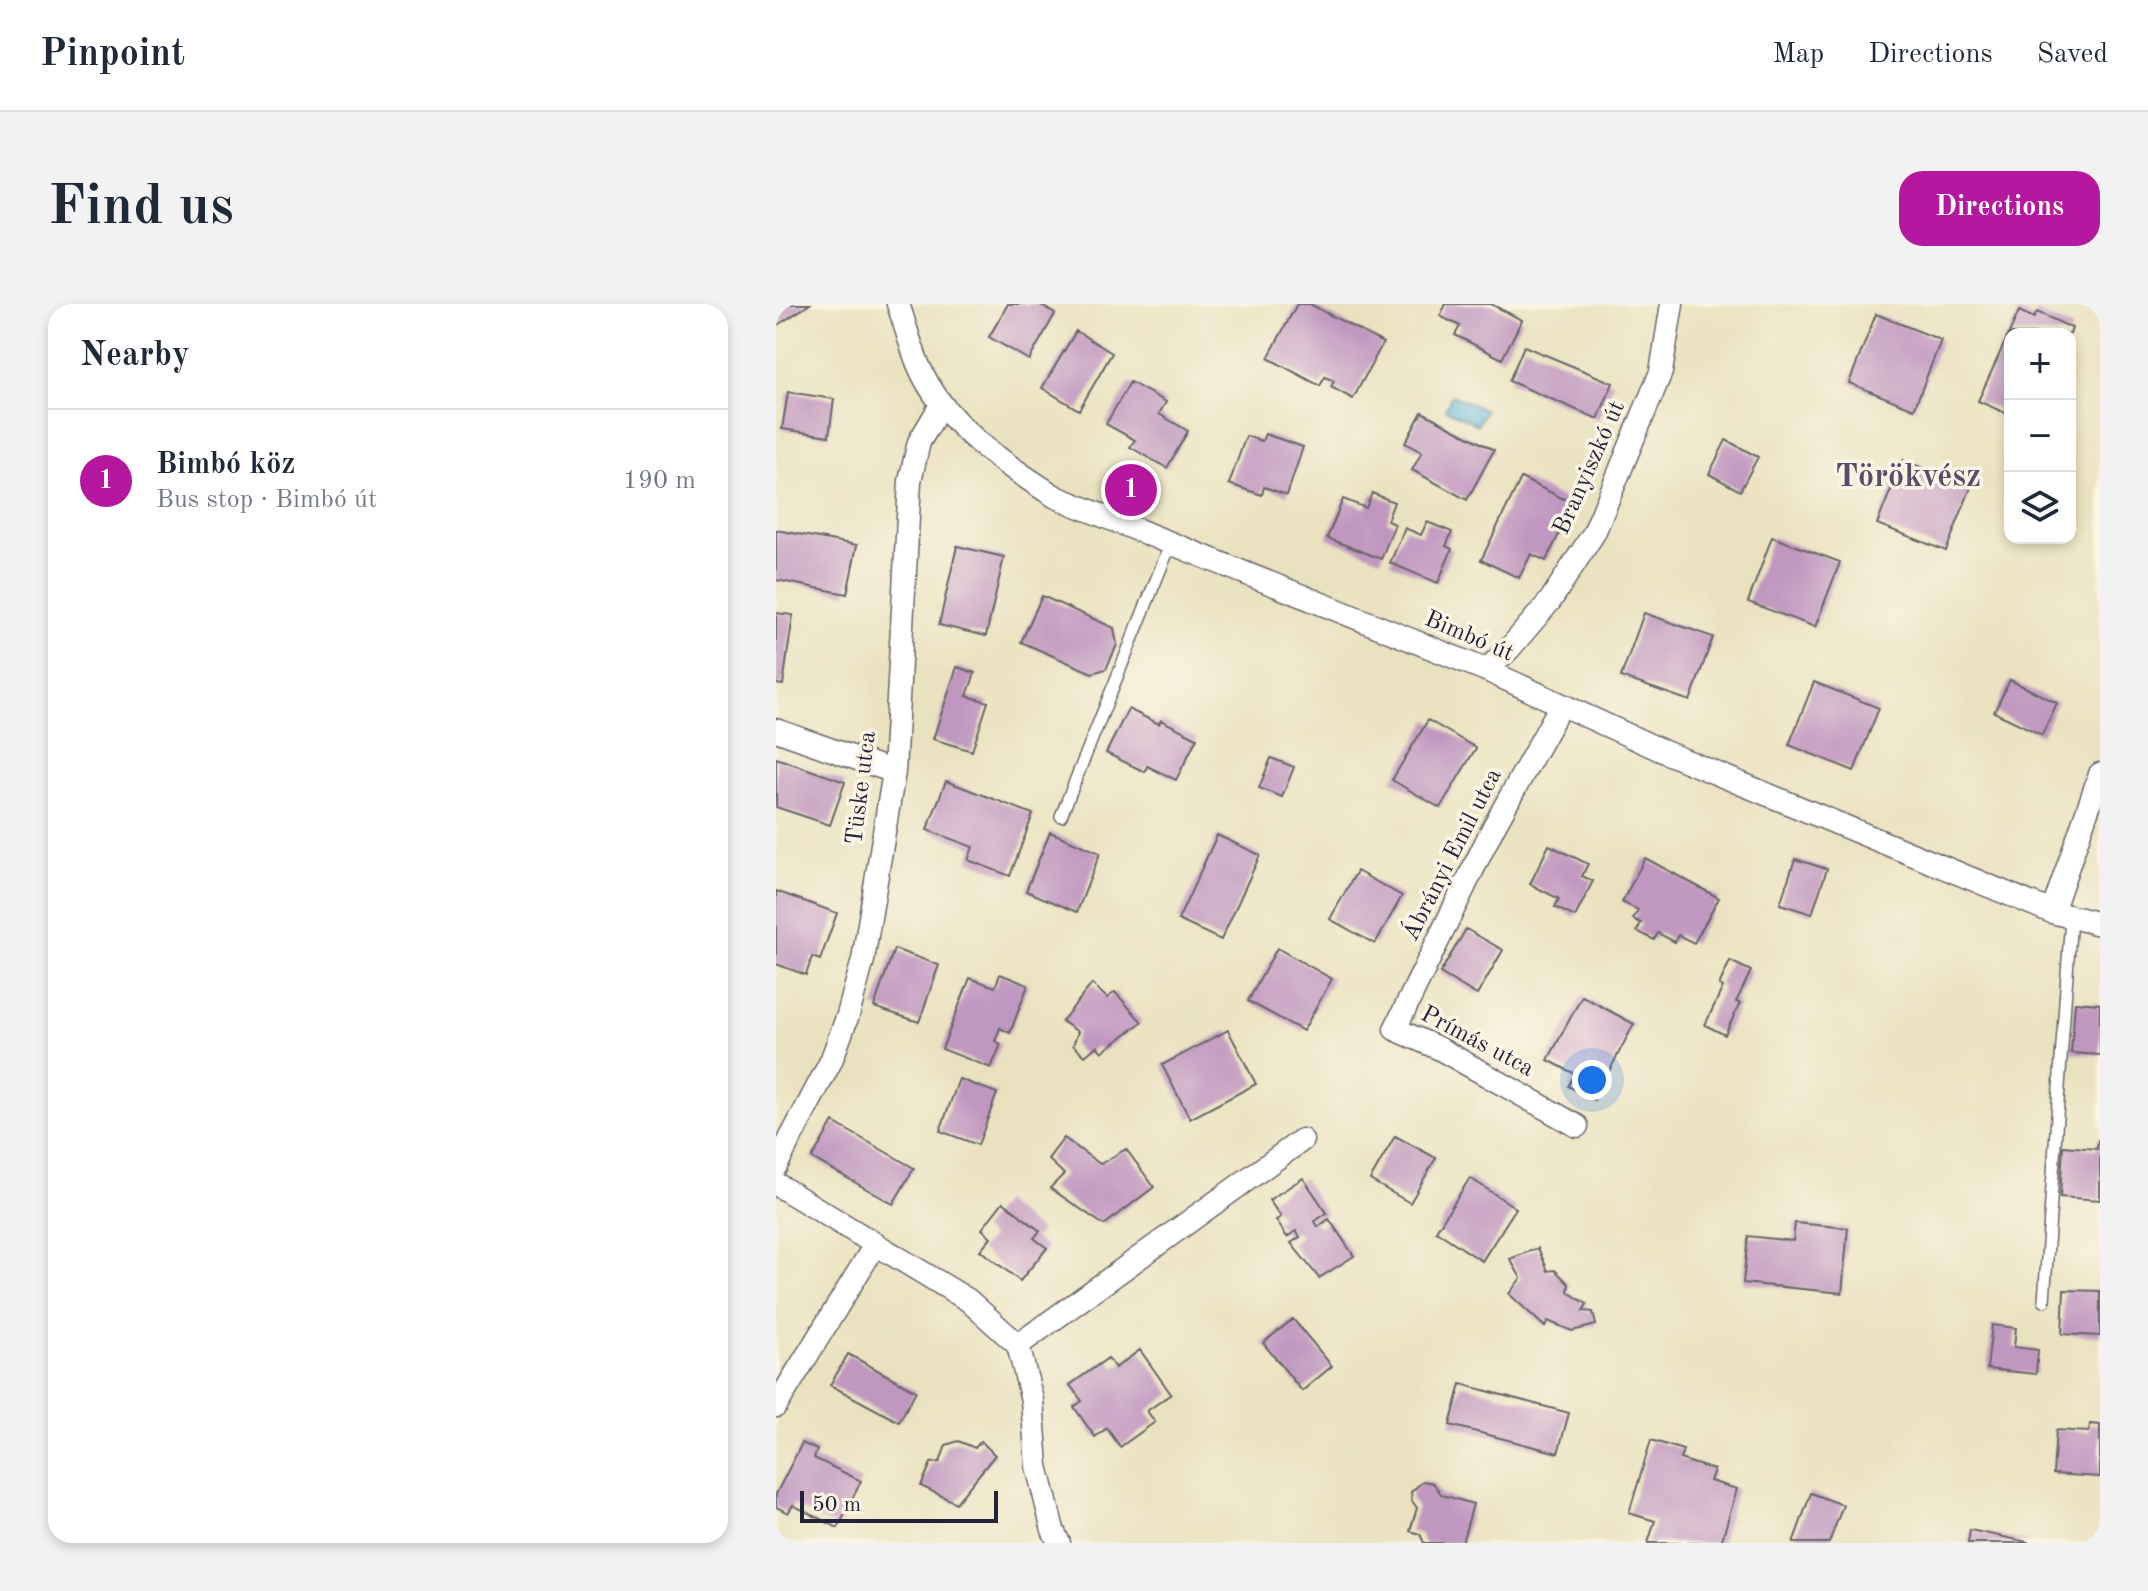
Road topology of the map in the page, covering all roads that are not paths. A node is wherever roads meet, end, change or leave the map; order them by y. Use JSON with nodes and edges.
{"nodes":[{"id":1,"x":1670,"y":305,"type":"edge"},
{"id":2,"x":900,"y":307,"type":"edge"},
{"id":3,"x":941,"y":405,"type":"junction"},
{"id":4,"x":1171,"y":543,"type":"junction"},
{"id":5,"x":1486,"y":670,"type":"junction"},
{"id":6,"x":1560,"y":707,"type":"junction"},
{"id":7,"x":776,"y":730,"type":"edge"},
{"id":8,"x":894,"y":772,"type":"junction"},
{"id":9,"x":2100,"y":774,"type":"edge"},
{"id":10,"x":1061,"y":816,"type":"dead end"},
{"id":11,"x":2061,"y":914,"type":"junction"},
{"id":12,"x":2100,"y":924,"type":"edge"},
{"id":13,"x":1395,"y":1029,"type":"joint"},
{"id":14,"x":1577,"y":1126,"type":"dead end"},
{"id":15,"x":1302,"y":1140,"type":"dead end"},
{"id":16,"x":776,"y":1166,"type":"edge"},
{"id":17,"x":776,"y":1184,"type":"edge"},
{"id":18,"x":875,"y":1245,"type":"junction"},
{"id":19,"x":2044,"y":1301,"type":"dead end"},
{"id":20,"x":1018,"y":1345,"type":"junction"},
{"id":21,"x":776,"y":1406,"type":"edge"},
{"id":22,"x":1059,"y":1543,"type":"edge"}],
"edges":[{"from":1,"to":5,"type":"street","name":"Branyiszkó út"},
{"from":2,"to":3,"type":"street","name":"Bimbó út"},
{"from":3,"to":4,"type":"street","name":"Bimbó út"},
{"from":3,"to":8,"type":"street","name":"Tüske utca"},
{"from":4,"to":5,"type":"street","name":"Bimbó út"},
{"from":4,"to":10,"type":"lane"},
{"from":5,"to":6,"type":"street","name":"Bimbó út"},
{"from":6,"to":11,"type":"street","name":"Bimbó út"},
{"from":6,"to":13,"type":"street","name":"Ábrányi Emil utca"},
{"from":7,"to":8,"type":"street"},
{"from":8,"to":16,"type":"street","name":"Tüske utca"},
{"from":9,"to":11,"type":"street"},
{"from":11,"to":12,"type":"street","name":"Bimbó út"},
{"from":11,"to":19,"type":"lane"},
{"from":13,"to":14,"type":"street","name":"Prímás utca"},
{"from":15,"to":20,"type":"street"},
{"from":17,"to":18,"type":"street"},
{"from":18,"to":20,"type":"street"},
{"from":18,"to":21,"type":"street"},
{"from":20,"to":22,"type":"street"}]}
